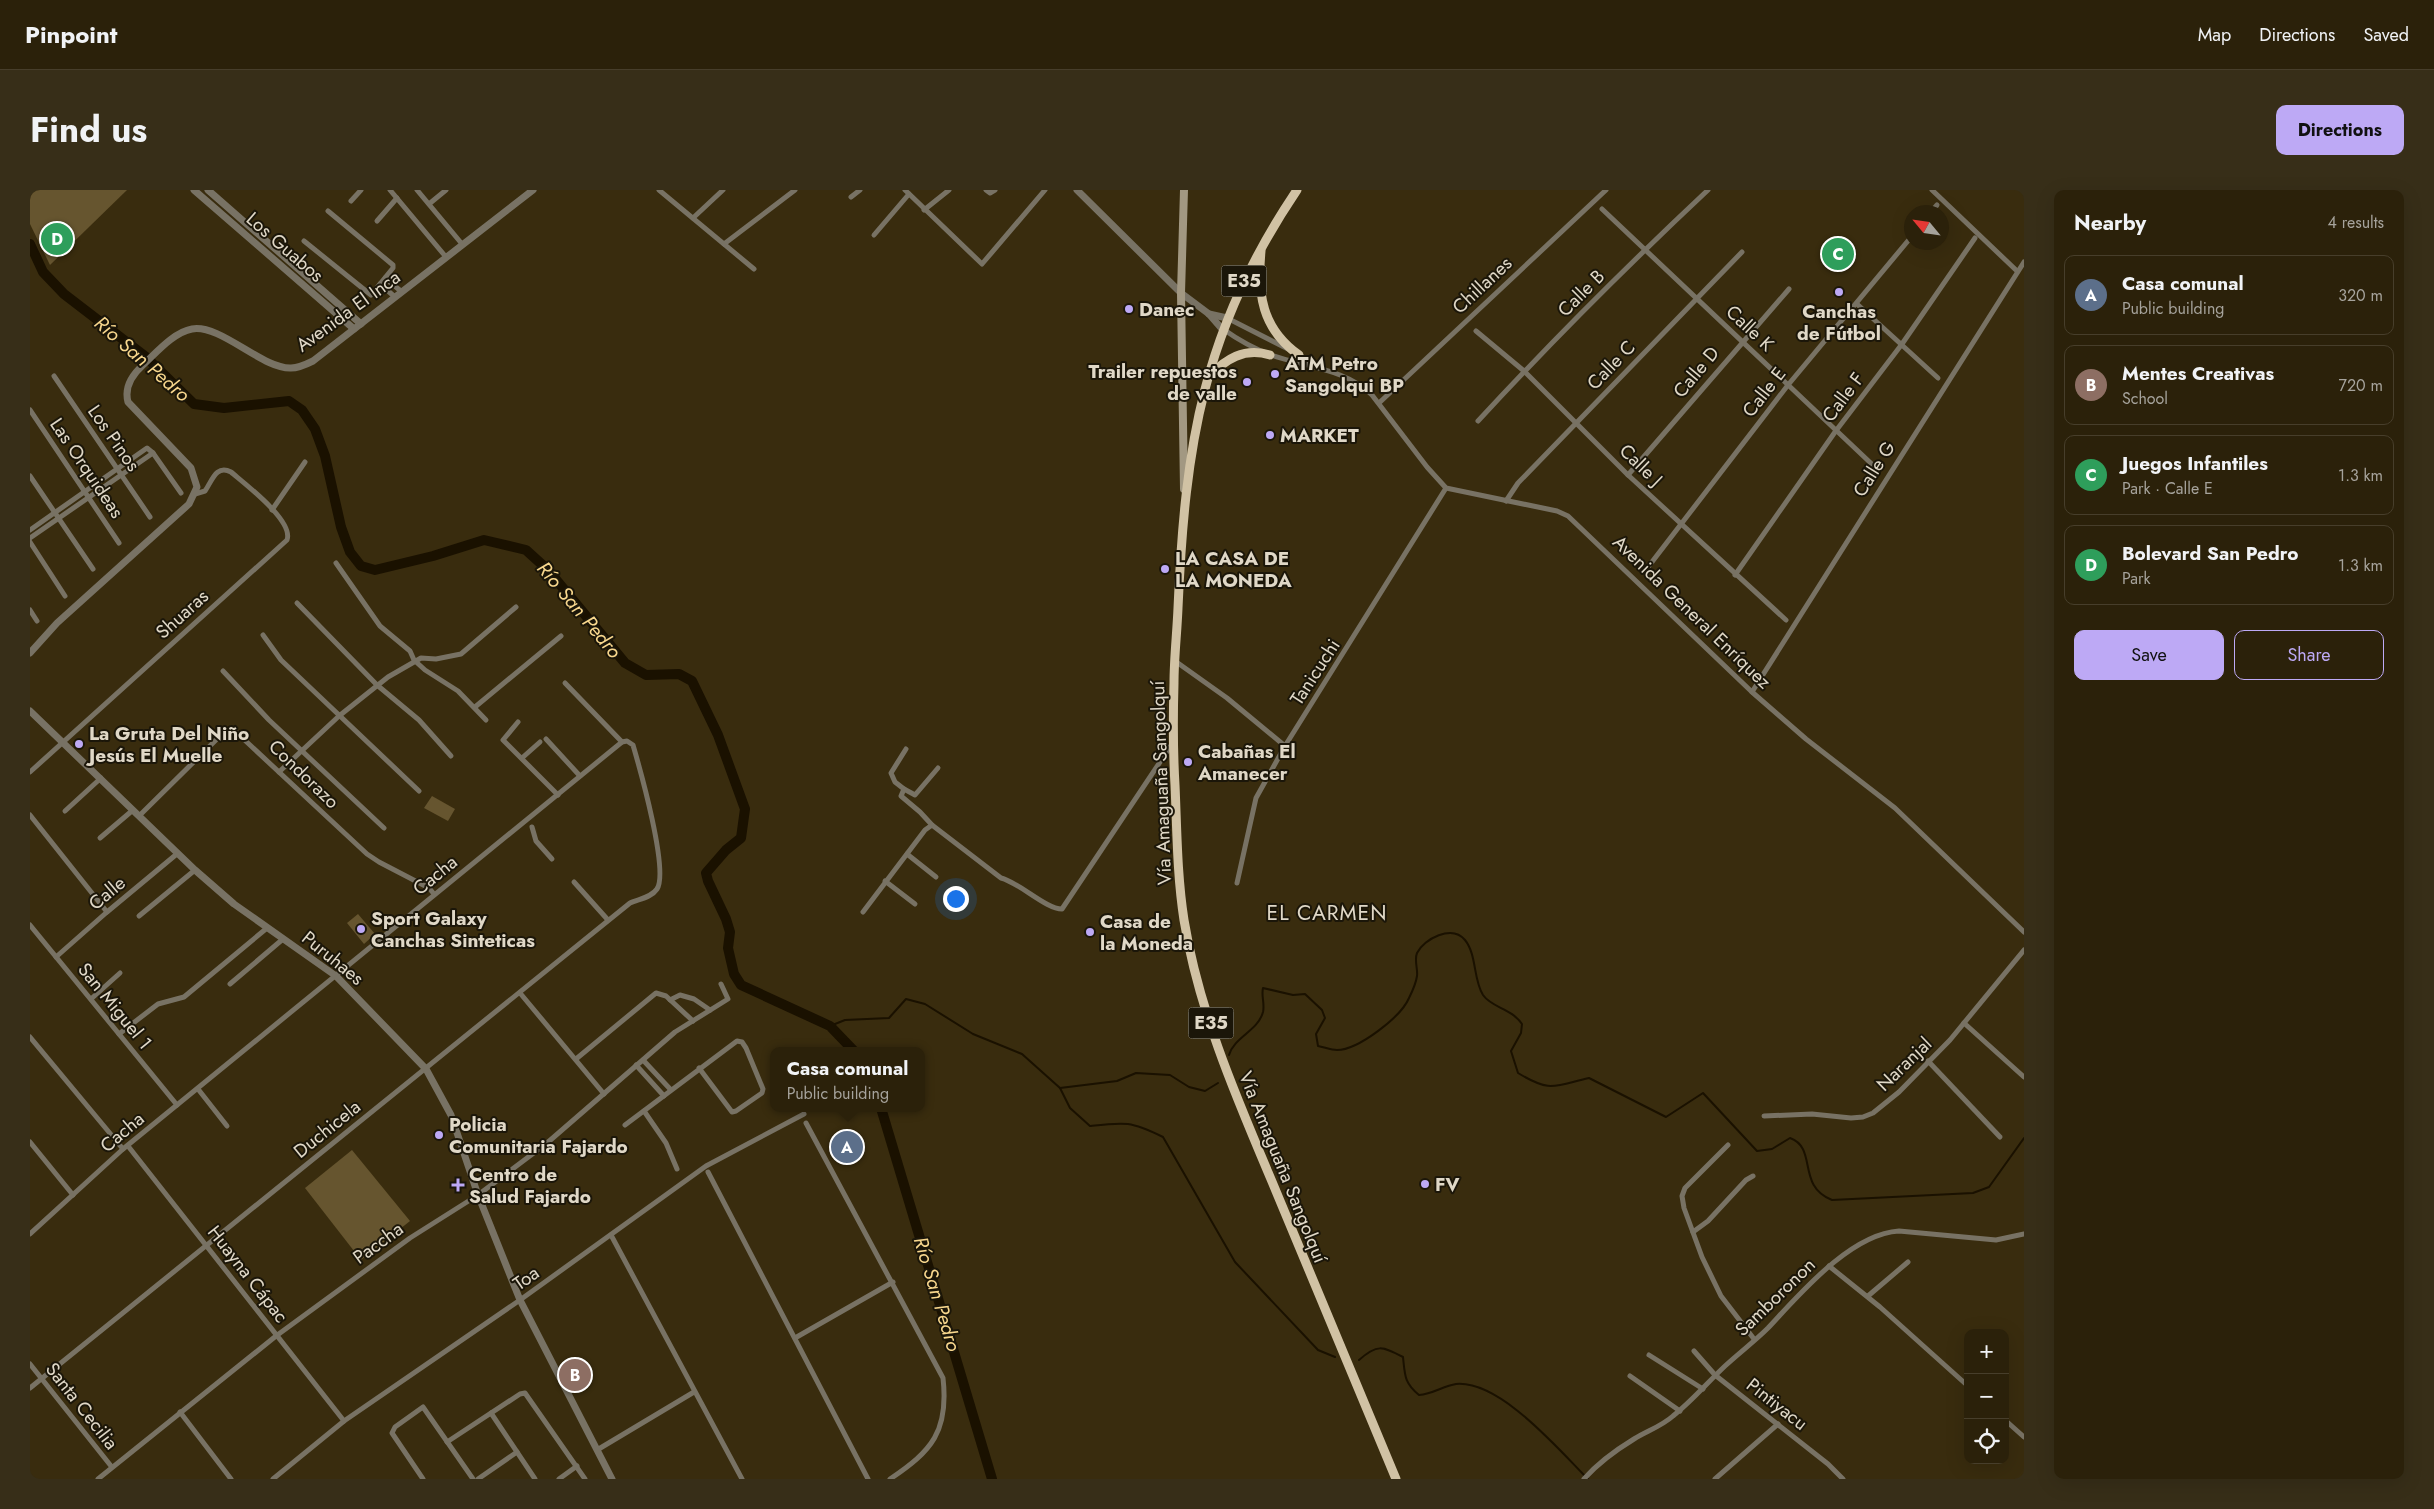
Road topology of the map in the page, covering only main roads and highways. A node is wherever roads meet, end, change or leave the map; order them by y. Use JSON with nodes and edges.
{"nodes":[{"id":1,"x":1184,"y":190,"type":"edge"},
{"id":2,"x":1297,"y":190,"type":"edge"},
{"id":3,"x":1262,"y":247,"type":"junction"},
{"id":4,"x":1270,"y":355,"type":"road end"},
{"id":5,"x":1299,"y":355,"type":"road end"},
{"id":6,"x":1206,"y":378,"type":"junction"},
{"id":7,"x":1184,"y":504,"type":"junction"},
{"id":8,"x":1396,"y":1479,"type":"edge"}],
"edges":[{"from":1,"to":7,"type":"main road"},
{"from":2,"to":3,"type":"highway","number":"E35"},
{"from":3,"to":5,"type":"highway"},
{"from":3,"to":6,"type":"highway","number":"E35"},
{"from":4,"to":6,"type":"highway"},
{"from":6,"to":7,"type":"highway","name":"Vía Amaguaña Sangolquí","number":"E35"},
{"from":7,"to":8,"type":"highway","name":"Vía Amaguaña Sangolquí","number":"E35"}]}
